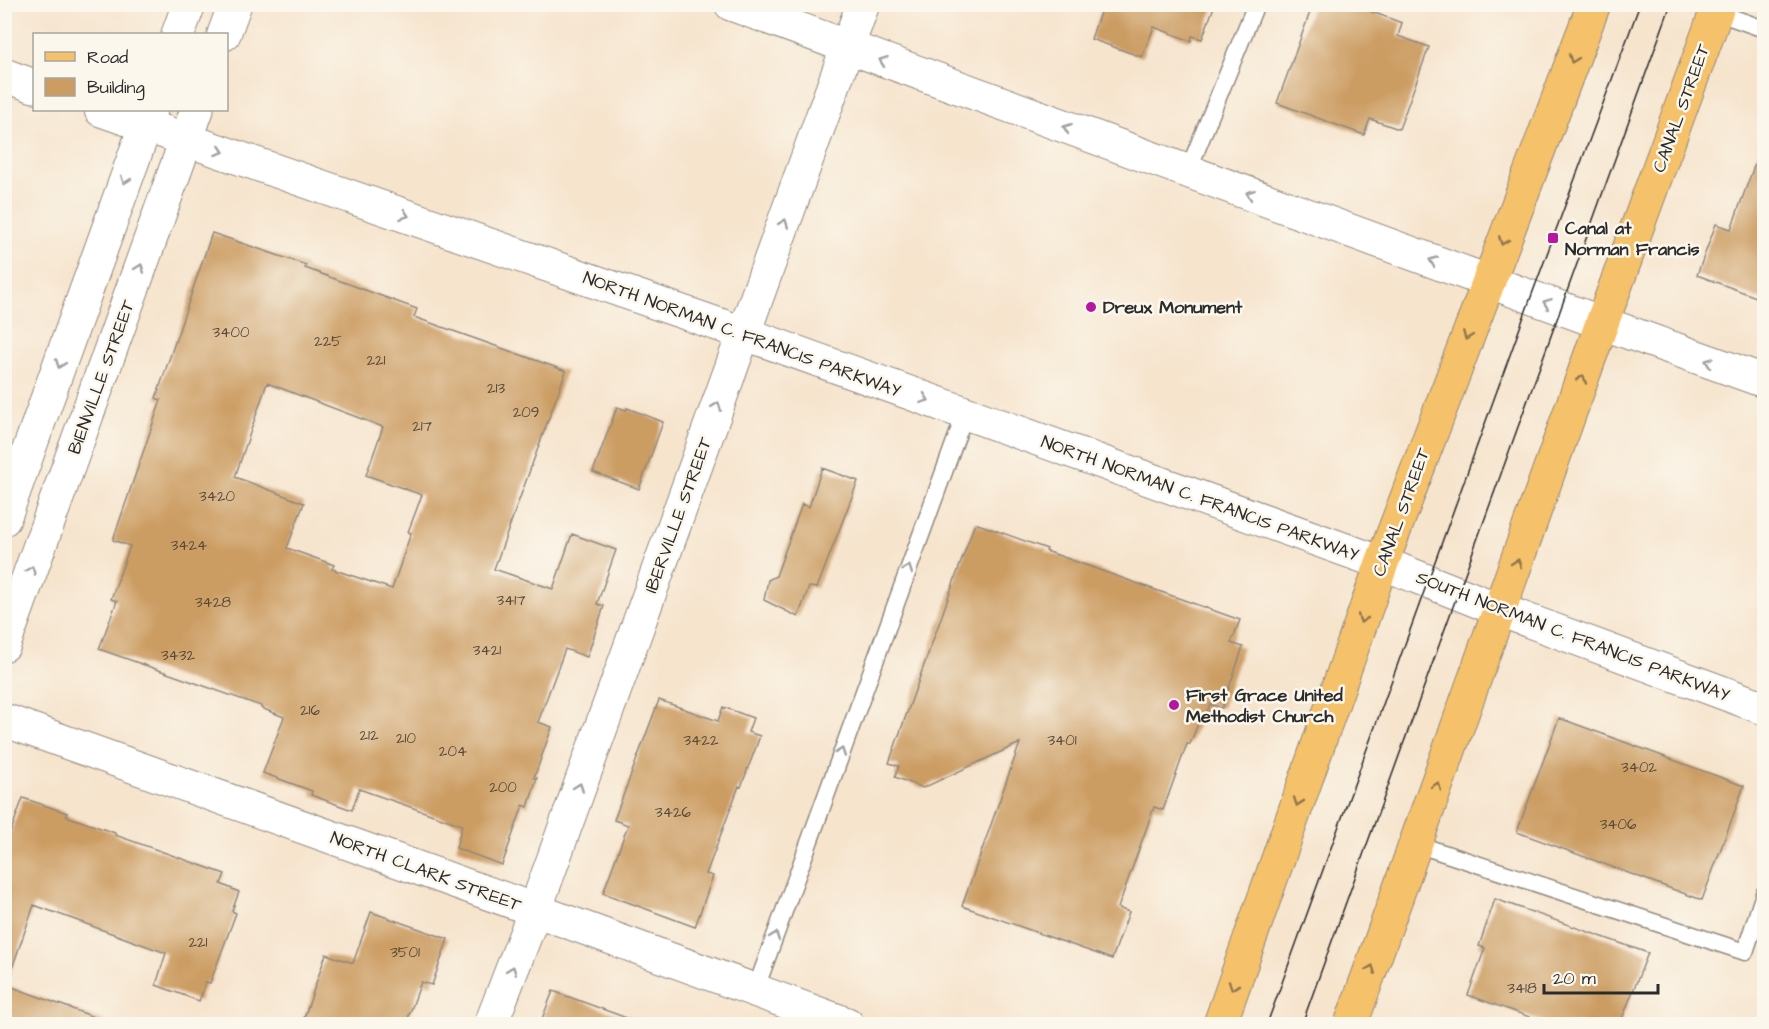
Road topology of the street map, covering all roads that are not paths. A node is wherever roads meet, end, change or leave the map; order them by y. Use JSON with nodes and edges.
{"nodes":[{"id":1,"x":189,"y":4,"type":"edge"},
{"id":2,"x":235,"y":4,"type":"edge"},
{"id":3,"x":731,"y":4,"type":"edge"},
{"id":4,"x":862,"y":4,"type":"edge"},
{"id":5,"x":1256,"y":4,"type":"edge"},
{"id":6,"x":1586,"y":7,"type":"edge"},
{"id":7,"x":1718,"y":8,"type":"edge"},
{"id":8,"x":1764,"y":29,"type":"edge"},
{"id":9,"x":178,"y":33,"type":"edge"},
{"id":10,"x":224,"y":33,"type":"edge"},
{"id":11,"x":847,"y":48,"type":"junction"},
{"id":12,"x":4,"y":75,"type":"edge"},
{"id":13,"x":33,"y":86,"type":"edge"},
{"id":14,"x":108,"y":111,"type":"edge"},
{"id":15,"x":148,"y":117,"type":"edge"},
{"id":16,"x":192,"y":124,"type":"edge"},
{"id":17,"x":1188,"y":171,"type":"junction"},
{"id":18,"x":1488,"y":281,"type":"junction"},
{"id":19,"x":1602,"y":323,"type":"junction"},
{"id":20,"x":743,"y":333,"type":"junction"},
{"id":21,"x":1764,"y":381,"type":"edge"},
{"id":22,"x":965,"y":414,"type":"junction"},
{"id":23,"x":4,"y":519,"type":"edge"},
{"id":24,"x":1382,"y":563,"type":"junction"},
{"id":25,"x":1500,"y":610,"type":"junction"},
{"id":26,"x":4,"y":645,"type":"edge"},
{"id":27,"x":1764,"y":708,"type":"edge"},
{"id":28,"x":4,"y":720,"type":"edge"},
{"id":29,"x":1416,"y":844,"type":"junction"},
{"id":30,"x":1764,"y":894,"type":"edge"},
{"id":31,"x":535,"y":909,"type":"junction"},
{"id":32,"x":754,"y":991,"type":"junction"},
{"id":33,"x":491,"y":1024,"type":"edge"},
{"id":34,"x":847,"y":1024,"type":"edge"},
{"id":35,"x":1220,"y":1024,"type":"edge"},
{"id":36,"x":1351,"y":1024,"type":"edge"}],
"edges":[{"from":1,"to":9,"type":"street"},
{"from":2,"to":10,"type":"street"},
{"from":3,"to":11,"type":"street"},
{"from":4,"to":11,"type":"street","name":"IBERVILLE STREET"},
{"from":5,"to":17,"type":"lane"},
{"from":6,"to":18,"type":"main road","name":"CANAL STREET","one_way":true},
{"from":7,"to":8,"type":"lane"},
{"from":7,"to":19,"type":"main road","name":"CANAL STREET"},
{"from":17,"to":11,"type":"street","one_way":true},
{"from":20,"to":11,"type":"street","name":"IBERVILLE STREET","one_way":true},
{"from":12,"to":13,"type":"street"},
{"from":14,"to":15,"type":"street","name":"NORTH NORMAN C. FRANCIS PARKWAY"},
{"from":15,"to":16,"type":"street","name":"NORTH NORMAN C. FRANCIS PARKWAY"},
{"from":15,"to":23,"type":"street","one_way":true},
{"from":16,"to":20,"type":"street","name":"NORTH NORMAN C. FRANCIS PARKWAY","one_way":true},
{"from":26,"to":16,"type":"street","name":"BIENVILLE STREET","one_way":true},
{"from":18,"to":17,"type":"street","one_way":true},
{"from":19,"to":18,"type":"street","one_way":true},
{"from":18,"to":24,"type":"main road","name":"CANAL STREET","one_way":true},
{"from":21,"to":19,"type":"street","one_way":true},
{"from":25,"to":19,"type":"main road","name":"CANAL STREET","one_way":true},
{"from":20,"to":22,"type":"street","name":"NORTH NORMAN C. FRANCIS PARKWAY","one_way":true},
{"from":31,"to":20,"type":"street","name":"IBERVILLE STREET","one_way":true},
{"from":22,"to":24,"type":"street","name":"NORTH NORMAN C. FRANCIS PARKWAY"},
{"from":32,"to":22,"type":"lane","one_way":true},
{"from":24,"to":25,"type":"street","name":"SOUTH NORMAN C. FRANCIS PARKWAY"},
{"from":24,"to":35,"type":"main road","name":"CANAL STREET","one_way":true},
{"from":25,"to":27,"type":"street","name":"SOUTH NORMAN C. FRANCIS PARKWAY"},
{"from":29,"to":25,"type":"main road","name":"CANAL STREET","one_way":true},
{"from":28,"to":31,"type":"street","name":"NORTH CLARK STREET"},
{"from":29,"to":30,"type":"lane"},
{"from":36,"to":29,"type":"main road","name":"CANAL STREET","one_way":true},
{"from":31,"to":32,"type":"street","name":"NORTH CLARK STREET"},
{"from":33,"to":31,"type":"street","name":"IBERVILLE STREET","one_way":true},
{"from":32,"to":34,"type":"street","name":"NORTH CLARK STREET"}]}
